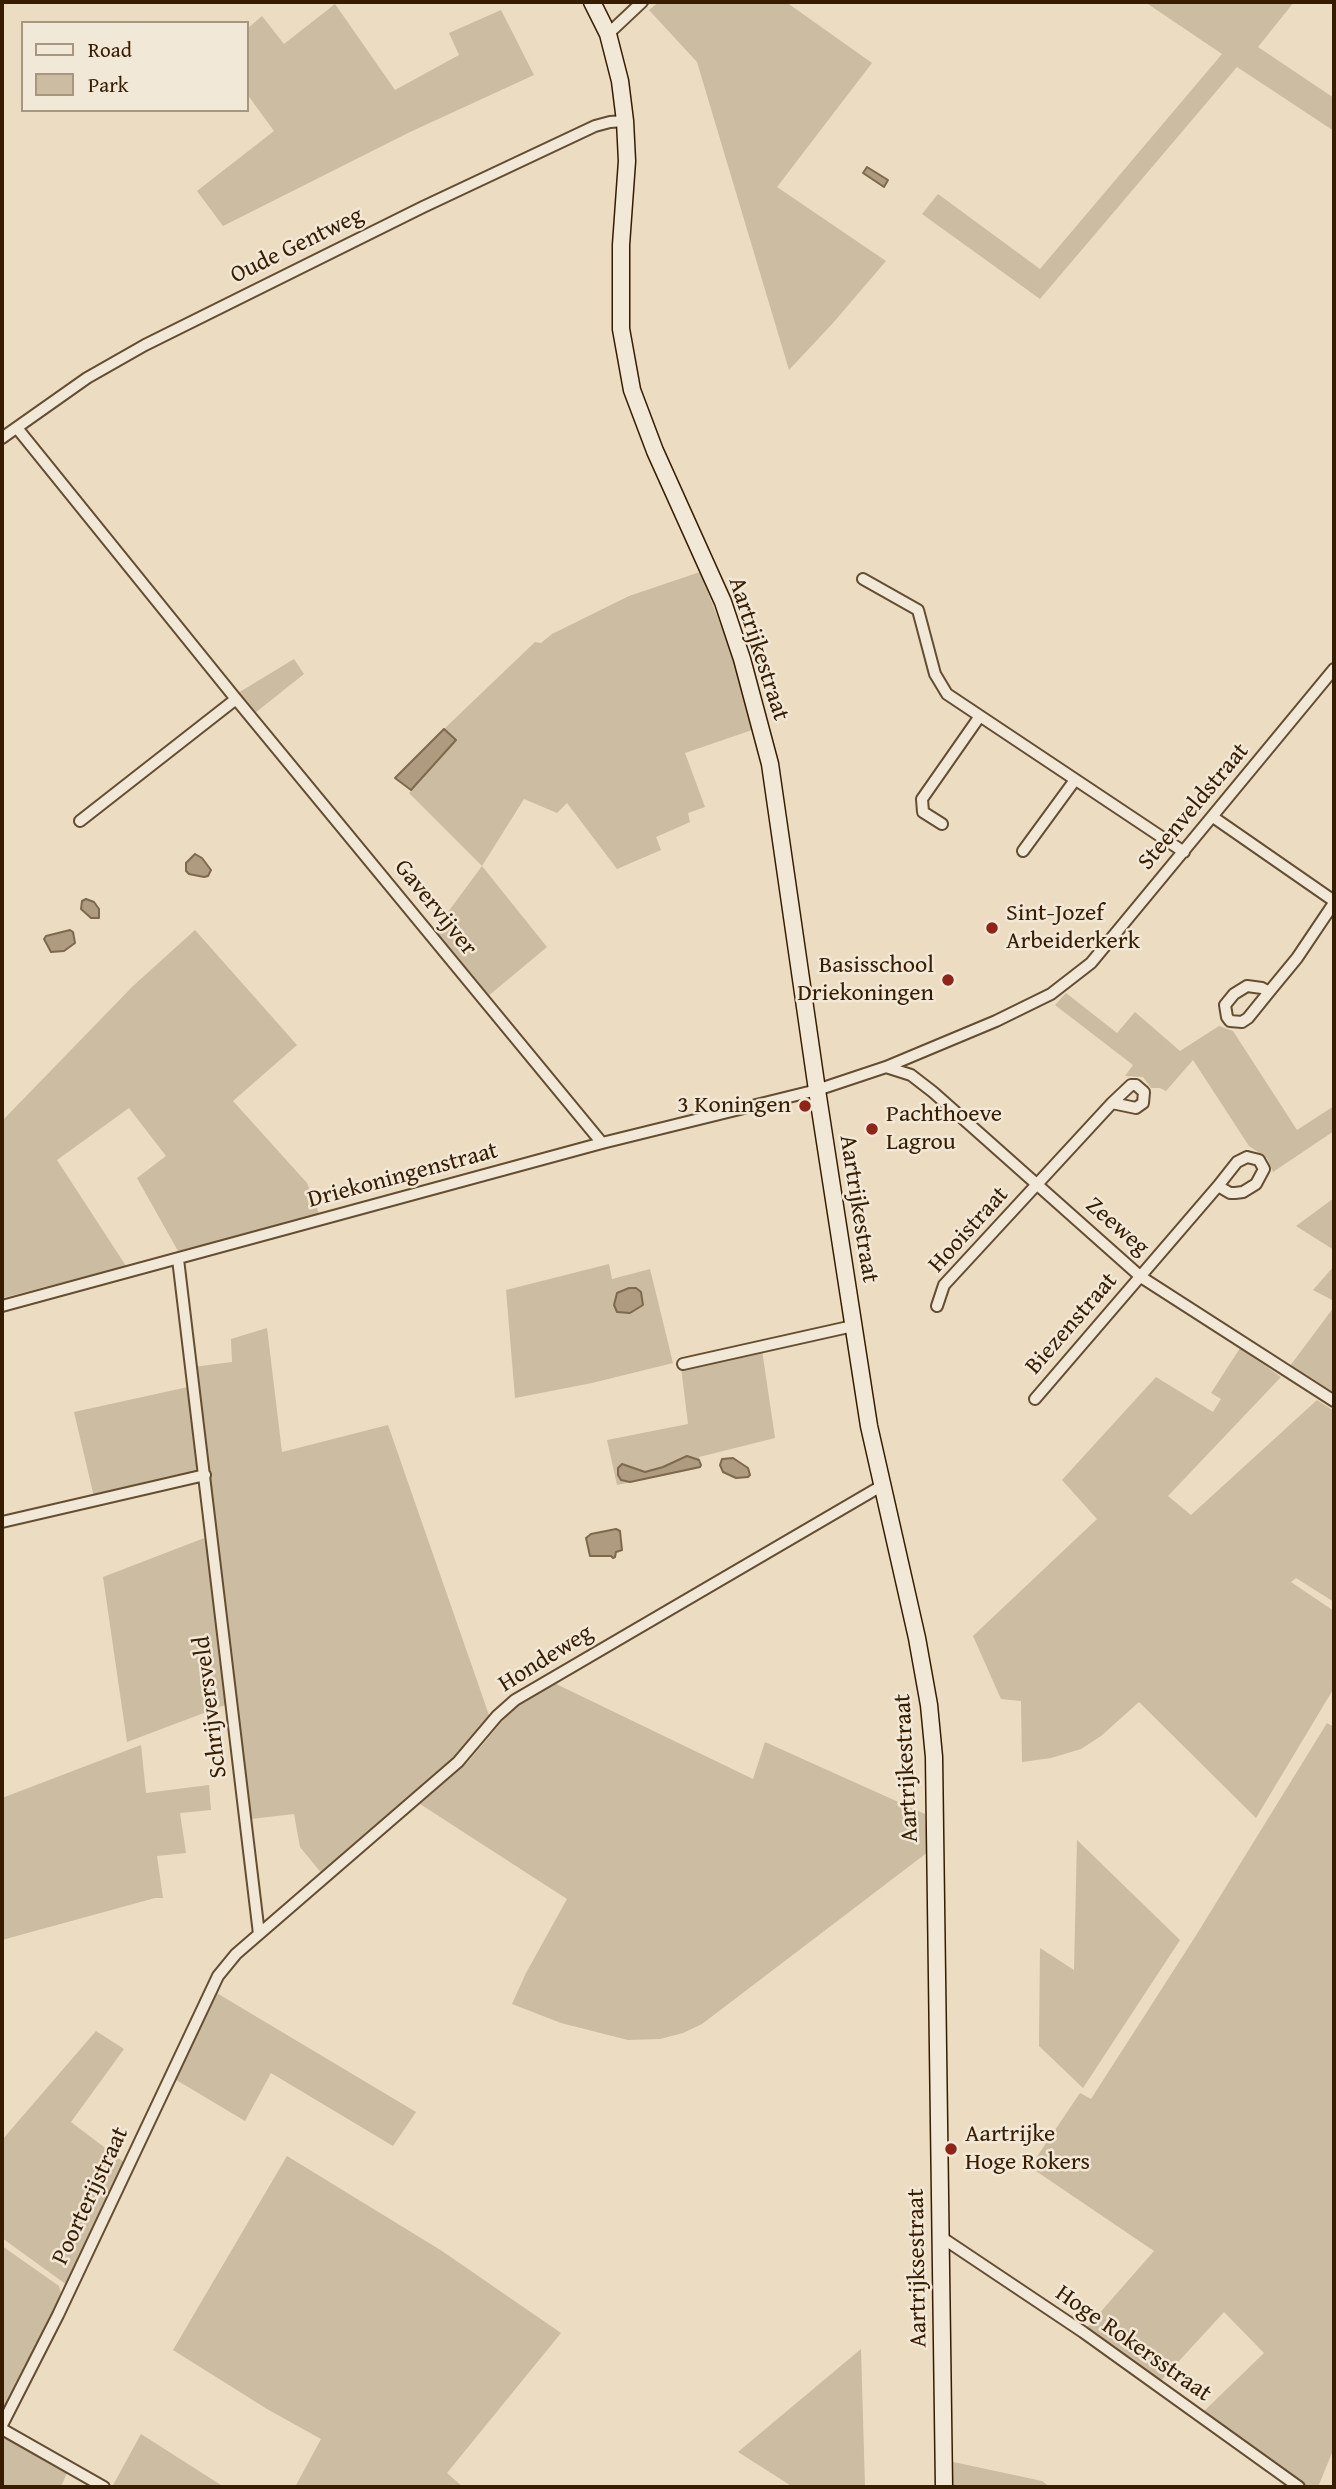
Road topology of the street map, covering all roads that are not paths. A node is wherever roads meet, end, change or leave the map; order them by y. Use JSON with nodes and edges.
{"nodes":[{"id":1,"x":592,"y":2,"type":"edge"},
{"id":2,"x":642,"y":2,"type":"edge"},
{"id":3,"x":607,"y":34,"type":"junction"},
{"id":4,"x":625,"y":121,"type":"junction"},
{"id":5,"x":17,"y":428,"type":"junction"},
{"id":6,"x":2,"y":438,"type":"edge"},
{"id":7,"x":863,"y":579,"type":"dead end"},
{"id":8,"x":1334,"y":669,"type":"edge"},
{"id":9,"x":236,"y":699,"type":"junction"},
{"id":10,"x":980,"y":716,"type":"junction"},
{"id":11,"x":1075,"y":780,"type":"junction"},
{"id":12,"x":1213,"y":817,"type":"junction"},
{"id":13,"x":80,"y":821,"type":"dead end"},
{"id":14,"x":942,"y":824,"type":"dead end"},
{"id":15,"x":1023,"y":851,"type":"dead end"},
{"id":16,"x":1184,"y":852,"type":"junction"},
{"id":17,"x":1334,"y":902,"type":"edge"},
{"id":18,"x":1269,"y":992,"type":"dead end"},
{"id":19,"x":886,"y":1067,"type":"junction"},
{"id":20,"x":817,"y":1090,"type":"junction"},
{"id":21,"x":1112,"y":1103,"type":"dead end"},
{"id":22,"x":602,"y":1143,"type":"junction"},
{"id":23,"x":1037,"y":1185,"type":"junction"},
{"id":24,"x":1219,"y":1186,"type":"dead end"},
{"id":25,"x":178,"y":1259,"type":"junction"},
{"id":26,"x":1141,"y":1277,"type":"junction"},
{"id":27,"x":2,"y":1306,"type":"edge"},
{"id":28,"x":937,"y":1306,"type":"dead end"},
{"id":29,"x":853,"y":1325,"type":"junction"},
{"id":30,"x":683,"y":1364,"type":"dead end"},
{"id":31,"x":1035,"y":1399,"type":"dead end"},
{"id":32,"x":1334,"y":1401,"type":"edge"},
{"id":33,"x":205,"y":1475,"type":"junction"},
{"id":34,"x":883,"y":1485,"type":"junction"},
{"id":35,"x":2,"y":1522,"type":"edge"},
{"id":36,"x":259,"y":1934,"type":"junction"},
{"id":37,"x":215,"y":1983,"type":"joint"},
{"id":38,"x":938,"y":2047,"type":"joint"},
{"id":39,"x":941,"y":2237,"type":"junction"},
{"id":40,"x":2,"y":2427,"type":"edge"},
{"id":41,"x":104,"y":2487,"type":"edge"},
{"id":42,"x":944,"y":2487,"type":"edge"},
{"id":43,"x":1299,"y":2487,"type":"edge"}],
"edges":[{"from":1,"to":3,"type":"street","name":"Aartrijkestraat"},
{"from":2,"to":3,"type":"street"},
{"from":3,"to":4,"type":"street","name":"Aartrijkestraat"},
{"from":4,"to":5,"type":"street","name":"Oude Gentweg"},
{"from":4,"to":20,"type":"street","name":"Aartrijkestraat"},
{"from":5,"to":6,"type":"street","name":"Oude Gentweg"},
{"from":5,"to":9,"type":"street","name":"Gavervijver"},
{"from":7,"to":10,"type":"street"},
{"from":8,"to":12,"type":"street","name":"Steenveldstraat"},
{"from":9,"to":13,"type":"street"},
{"from":9,"to":22,"type":"street","name":"Gavervijver"},
{"from":10,"to":11,"type":"street"},
{"from":10,"to":14,"type":"street"},
{"from":11,"to":15,"type":"street"},
{"from":11,"to":16,"type":"street"},
{"from":12,"to":16,"type":"street","name":"Steenveldstraat"},
{"from":12,"to":17,"type":"street"},
{"from":16,"to":19,"type":"street","name":"Steenveldstraat"},
{"from":17,"to":18,"type":"street"},
{"from":19,"to":20,"type":"street","name":"Steenveldstraat"},
{"from":19,"to":23,"type":"street","name":"Zeeweg"},
{"from":20,"to":22,"type":"street","name":"Driekoningenstraat"},
{"from":20,"to":29,"type":"street","name":"Aartrijkestraat"},
{"from":21,"to":23,"type":"street","name":"Hooistraat"},
{"from":22,"to":25,"type":"street","name":"Driekoningenstraat"},
{"from":23,"to":26,"type":"street","name":"Zeeweg"},
{"from":23,"to":28,"type":"street","name":"Hooistraat"},
{"from":24,"to":26,"type":"street","name":"Biezenstraat"},
{"from":25,"to":27,"type":"street","name":"Driekoningenstraat"},
{"from":25,"to":33,"type":"street","name":"Schrijversveld"},
{"from":26,"to":31,"type":"street","name":"Biezenstraat"},
{"from":26,"to":32,"type":"street","name":"Zeeweg"},
{"from":29,"to":30,"type":"street"},
{"from":29,"to":34,"type":"street","name":"Aartrijkestraat"},
{"from":33,"to":35,"type":"street"},
{"from":33,"to":36,"type":"street","name":"Schrijversveld"},
{"from":34,"to":36,"type":"street","name":"Hondeweg"},
{"from":34,"to":38,"type":"street","name":"Aartrijkestraat"},
{"from":36,"to":37,"type":"street","name":"Hondeweg"},
{"from":37,"to":40,"type":"street","name":"Poorterijstraat"},
{"from":38,"to":39,"type":"street","name":"Aartrijksestraat"},
{"from":39,"to":42,"type":"street","name":"Aartrijksestraat"},
{"from":39,"to":43,"type":"street","name":"Hoge Rokersstraat"},
{"from":40,"to":41,"type":"street"}]}
